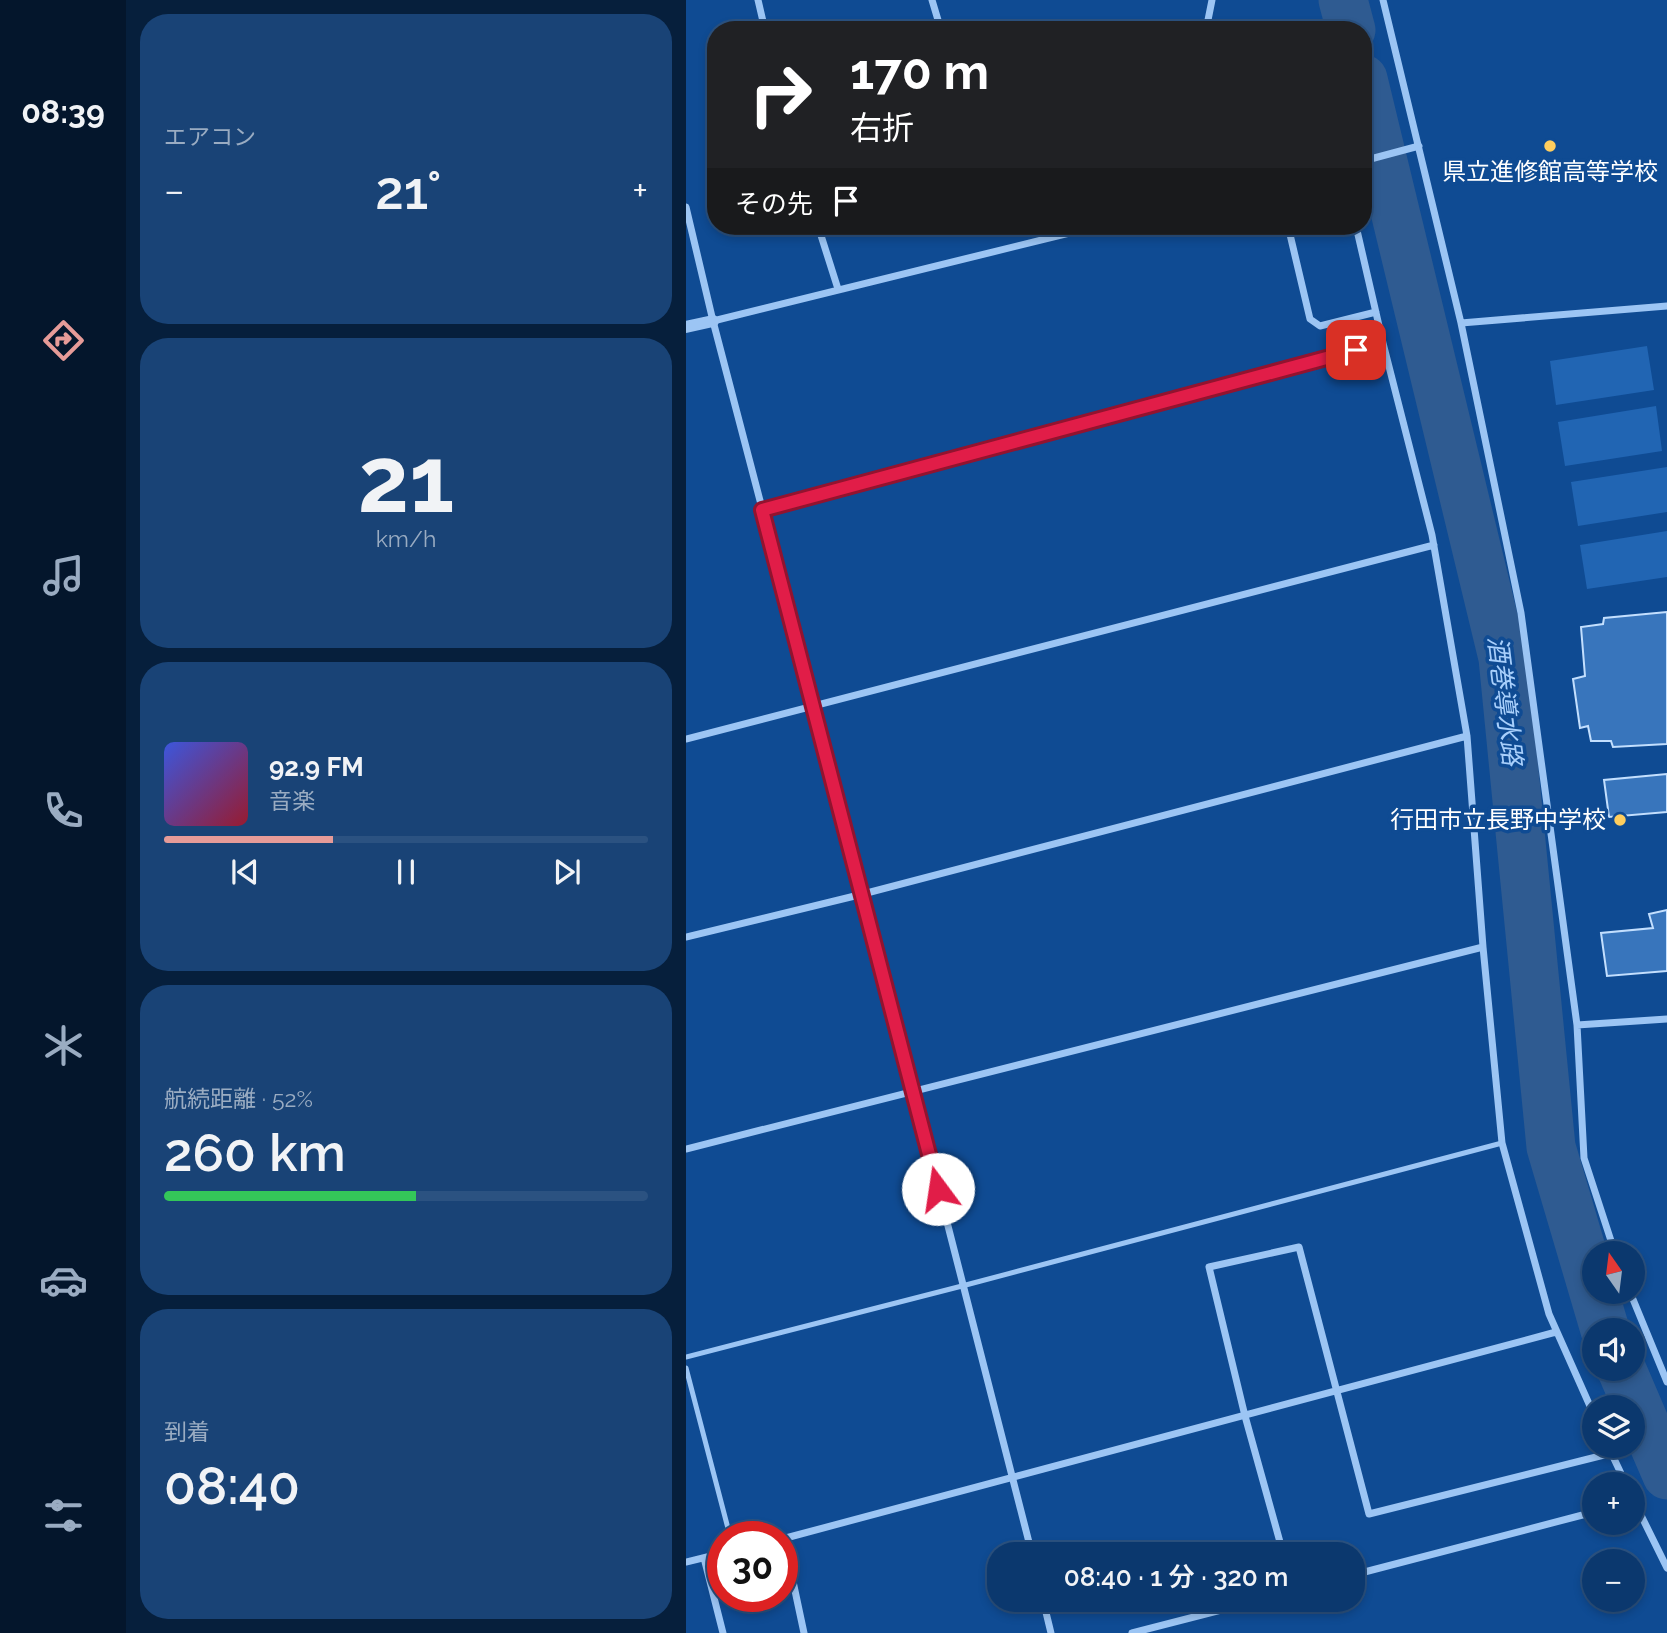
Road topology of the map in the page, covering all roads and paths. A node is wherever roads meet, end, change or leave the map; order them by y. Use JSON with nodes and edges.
{"nodes":[{"id":1,"x":758,"y":0,"type":"edge"},
{"id":2,"x":932,"y":0,"type":"edge"},
{"id":3,"x":1212,"y":0,"type":"edge"},
{"id":4,"x":1383,"y":0,"type":"edge"},
{"id":5,"x":763,"y":21,"type":"edge"},
{"id":6,"x":938,"y":21,"type":"edge"},
{"id":7,"x":1208,"y":21,"type":"edge"},
{"id":8,"x":1419,"y":146,"type":"junction"},
{"id":9,"x":1372,"y":159,"type":"edge"},
{"id":10,"x":686,"y":207,"type":"edge"},
{"id":11,"x":821,"y":235,"type":"edge"},
{"id":12,"x":1061,"y":235,"type":"edge"},
{"id":13,"x":1290,"y":235,"type":"edge"},
{"id":14,"x":1358,"y":235,"type":"edge"},
{"id":15,"x":838,"y":289,"type":"junction"},
{"id":16,"x":1667,"y":306,"type":"edge"},
{"id":17,"x":1376,"y":312,"type":"junction"},
{"id":18,"x":713,"y":320,"type":"junction"},
{"id":19,"x":1461,"y":323,"type":"junction"},
{"id":20,"x":686,"y":327,"type":"edge"},
{"id":21,"x":1383,"y":343,"type":"junction"},
{"id":22,"x":762,"y":510,"type":"junction"},
{"id":23,"x":1434,"y":545,"type":"junction"},
{"id":24,"x":813,"y":706,"type":"junction"},
{"id":25,"x":1467,"y":736,"type":"junction"},
{"id":26,"x":686,"y":739,"type":"edge"},
{"id":27,"x":863,"y":894,"type":"junction"},
{"id":28,"x":686,"y":937,"type":"edge"},
{"id":29,"x":1483,"y":947,"type":"junction"},
{"id":30,"x":1667,"y":1019,"type":"edge"},
{"id":31,"x":1577,"y":1026,"type":"junction"},
{"id":32,"x":914,"y":1091,"type":"junction"},
{"id":33,"x":1502,"y":1143,"type":"junction"},
{"id":34,"x":686,"y":1149,"type":"edge"},
{"id":35,"x":1611,"y":1241,"type":"edge"},
{"id":36,"x":962,"y":1286,"type":"junction"},
{"id":37,"x":1635,"y":1304,"type":"edge"},
{"id":38,"x":1556,"y":1332,"type":"junction"},
{"id":39,"x":686,"y":1357,"type":"edge"},
{"id":40,"x":686,"y":1368,"type":"edge"},
{"id":41,"x":1667,"y":1382,"type":"edge"},
{"id":42,"x":1335,"y":1392,"type":"junction"},
{"id":43,"x":1585,"y":1395,"type":"edge"},
{"id":44,"x":1245,"y":1416,"type":"junction"},
{"id":45,"x":1582,"y":1457,"type":"edge"},
{"id":46,"x":1013,"y":1479,"type":"junction"},
{"id":47,"x":1582,"y":1515,"type":"edge"},
{"id":48,"x":726,"y":1521,"type":"edge"},
{"id":49,"x":1645,"y":1525,"type":"edge"},
{"id":50,"x":798,"y":1535,"type":"edge"},
{"id":51,"x":1028,"y":1542,"type":"edge"},
{"id":52,"x":1280,"y":1542,"type":"dead end"},
{"id":53,"x":707,"y":1557,"type":"edge"},
{"id":54,"x":704,"y":1558,"type":"junction"},
{"id":55,"x":686,"y":1562,"type":"edge"},
{"id":56,"x":1667,"y":1568,"type":"edge"},
{"id":57,"x":1365,"y":1572,"type":"edge"},
{"id":58,"x":798,"y":1606,"type":"edge"},
{"id":59,"x":1046,"y":1612,"type":"edge"},
{"id":60,"x":1213,"y":1612,"type":"edge"},
{"id":61,"x":723,"y":1633,"type":"edge"},
{"id":62,"x":804,"y":1633,"type":"edge"},
{"id":63,"x":1051,"y":1633,"type":"edge"},
{"id":64,"x":1132,"y":1633,"type":"edge"}],
"edges":[{"from":1,"to":5,"type":"street"},
{"from":2,"to":6,"type":"street"},
{"from":3,"to":7,"type":"street"},
{"from":4,"to":8,"type":"street"},
{"from":8,"to":9,"type":"street"},
{"from":8,"to":19,"type":"street"},
{"from":10,"to":18,"type":"street"},
{"from":11,"to":15,"type":"street"},
{"from":12,"to":15,"type":"street"},
{"from":13,"to":17,"type":"street"},
{"from":14,"to":17,"type":"street"},
{"from":15,"to":18,"type":"street"},
{"from":16,"to":19,"type":"street"},
{"from":17,"to":21,"type":"street"},
{"from":18,"to":20,"type":"street"},
{"from":18,"to":22,"type":"street"},
{"from":19,"to":31,"type":"street"},
{"from":21,"to":22,"type":"street"},
{"from":21,"to":23,"type":"street"},
{"from":22,"to":24,"type":"street"},
{"from":23,"to":24,"type":"street"},
{"from":23,"to":25,"type":"street"},
{"from":24,"to":26,"type":"street"},
{"from":24,"to":27,"type":"street"},
{"from":25,"to":27,"type":"street"},
{"from":25,"to":29,"type":"street"},
{"from":27,"to":28,"type":"street"},
{"from":27,"to":32,"type":"street"},
{"from":29,"to":32,"type":"street"},
{"from":29,"to":33,"type":"street"},
{"from":30,"to":31,"type":"street"},
{"from":31,"to":35,"type":"street"},
{"from":32,"to":34,"type":"street"},
{"from":32,"to":36,"type":"street"},
{"from":33,"to":36,"type":"lane"},
{"from":33,"to":38,"type":"street"},
{"from":36,"to":39,"type":"lane"},
{"from":36,"to":46,"type":"street"},
{"from":37,"to":41,"type":"street"},
{"from":38,"to":42,"type":"street"},
{"from":38,"to":43,"type":"street"},
{"from":40,"to":48,"type":"lane"},
{"from":42,"to":44,"type":"street"},
{"from":42,"to":44,"type":"street"},
{"from":42,"to":45,"type":"street"},
{"from":44,"to":46,"type":"street"},
{"from":44,"to":52,"type":"street"},
{"from":46,"to":50,"type":"street"},
{"from":46,"to":51,"type":"street"},
{"from":47,"to":57,"type":"street"},
{"from":49,"to":56,"type":"street"},
{"from":53,"to":54,"type":"street"},
{"from":54,"to":55,"type":"street"},
{"from":54,"to":61,"type":"street"},
{"from":58,"to":62,"type":"street"},
{"from":59,"to":63,"type":"street"},
{"from":60,"to":64,"type":"street"}]}
